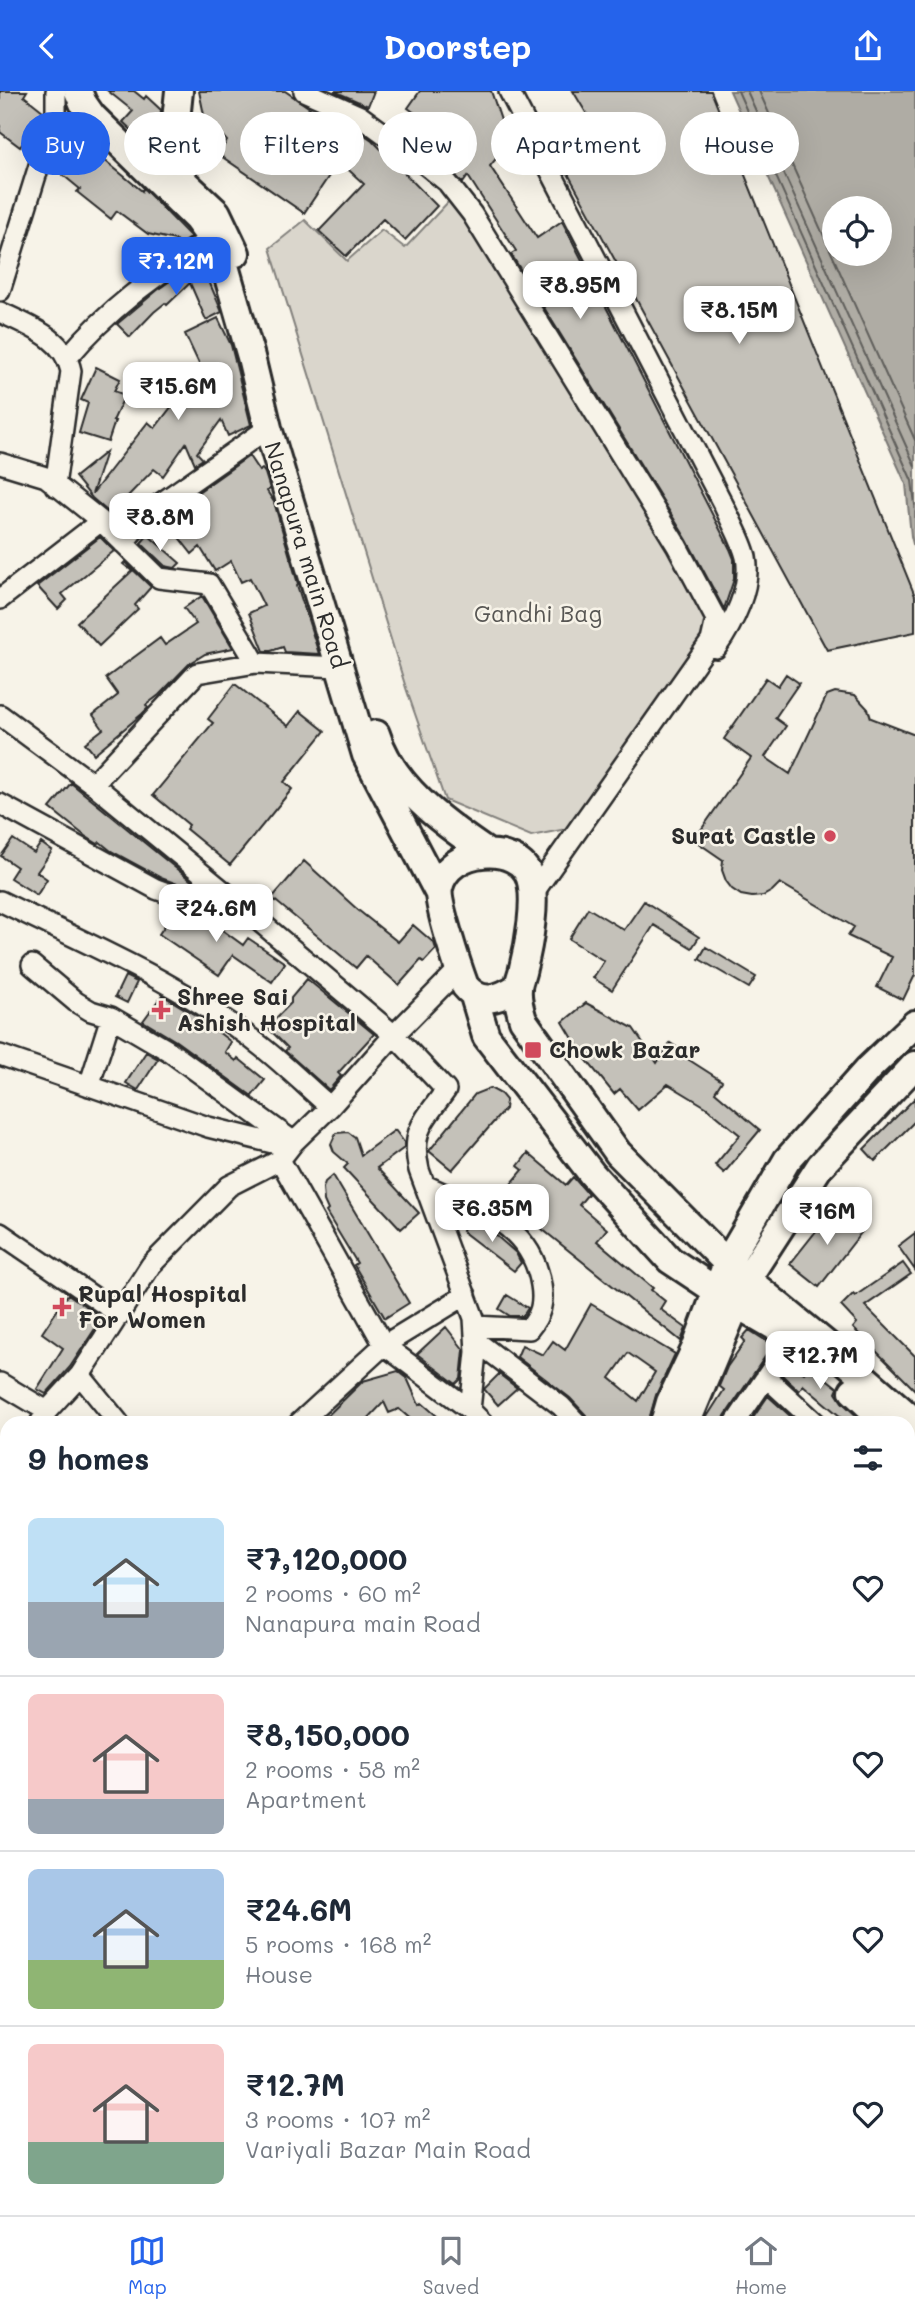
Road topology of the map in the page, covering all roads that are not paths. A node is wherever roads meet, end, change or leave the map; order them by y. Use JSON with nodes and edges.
{"nodes":[{"id":1,"x":56,"y":91,"type":"edge"},
{"id":2,"x":78,"y":91,"type":"edge"},
{"id":3,"x":179,"y":91,"type":"edge"},
{"id":4,"x":304,"y":91,"type":"edge"},
{"id":5,"x":509,"y":91,"type":"edge"},
{"id":6,"x":211,"y":238,"type":"junction"},
{"id":7,"x":0,"y":292,"type":"edge"},
{"id":8,"x":0,"y":312,"type":"edge"},
{"id":9,"x":68,"y":357,"type":"junction"},
{"id":10,"x":268,"y":428,"type":"junction"},
{"id":11,"x":0,"y":463,"type":"edge"},
{"id":12,"x":55,"y":486,"type":"junction"},
{"id":13,"x":101,"y":521,"type":"junction"},
{"id":14,"x":123,"y":543,"type":"junction"},
{"id":15,"x":0,"y":600,"type":"edge"},
{"id":16,"x":256,"y":663,"type":"junction"},
{"id":17,"x":339,"y":667,"type":"junction"},
{"id":18,"x":0,"y":715,"type":"edge"},
{"id":19,"x":93,"y":784,"type":"junction"},
{"id":20,"x":0,"y":804,"type":"edge"},
{"id":21,"x":486,"y":852,"type":"junction"},
{"id":22,"x":438,"y":892,"type":"junction"},
{"id":23,"x":233,"y":899,"type":"junction"},
{"id":24,"x":0,"y":901,"type":"edge"},
{"id":25,"x":532,"y":904,"type":"junction"},
{"id":26,"x":32,"y":965,"type":"dead end"},
{"id":27,"x":459,"y":969,"type":"junction"},
{"id":28,"x":518,"y":987,"type":"junction"},
{"id":29,"x":474,"y":996,"type":"junction"},
{"id":30,"x":111,"y":1017,"type":"junction"},
{"id":31,"x":915,"y":1024,"type":"edge"},
{"id":32,"x":394,"y":1035,"type":"junction"},
{"id":33,"x":0,"y":1055,"type":"edge"},
{"id":34,"x":915,"y":1065,"type":"edge"},
{"id":35,"x":89,"y":1086,"type":"junction"},
{"id":36,"x":330,"y":1108,"type":"junction"},
{"id":37,"x":288,"y":1150,"type":"junction"},
{"id":38,"x":425,"y":1185,"type":"junction"},
{"id":39,"x":0,"y":1233,"type":"edge"},
{"id":40,"x":737,"y":1271,"type":"junction"},
{"id":41,"x":466,"y":1295,"type":"junction"},
{"id":42,"x":736,"y":1303,"type":"junction"},
{"id":43,"x":120,"y":1315,"type":"junction"},
{"id":44,"x":475,"y":1334,"type":"junction"},
{"id":45,"x":792,"y":1339,"type":"junction"},
{"id":46,"x":384,"y":1345,"type":"junction"},
{"id":47,"x":80,"y":1375,"type":"junction"},
{"id":48,"x":766,"y":1377,"type":"junction"},
{"id":49,"x":0,"y":1383,"type":"edge"},
{"id":50,"x":42,"y":1416,"type":"edge"},
{"id":51,"x":44,"y":1416,"type":"edge"},
{"id":52,"x":113,"y":1416,"type":"edge"},
{"id":53,"x":307,"y":1416,"type":"edge"},
{"id":54,"x":476,"y":1416,"type":"edge"},
{"id":55,"x":570,"y":1416,"type":"edge"},
{"id":56,"x":666,"y":1416,"type":"edge"},
{"id":57,"x":688,"y":1416,"type":"edge"},
{"id":58,"x":740,"y":1416,"type":"edge"},
{"id":59,"x":808,"y":1416,"type":"edge"},
{"id":60,"x":879,"y":1416,"type":"edge"},
{"id":61,"x":908,"y":1416,"type":"edge"}],
"edges":[{"from":1,"to":7,"type":"street"},
{"from":2,"to":6,"type":"main road","name":"Nanapura main Road"},
{"from":3,"to":21,"type":"main road","name":"Nanapura main Road"},
{"from":4,"to":25,"type":"street"},
{"from":5,"to":25,"type":"street"},
{"from":6,"to":9,"type":"street"},
{"from":6,"to":10,"type":"main road","name":"Nanapura main Road"},
{"from":8,"to":9,"type":"street"},
{"from":9,"to":12,"type":"street"},
{"from":10,"to":14,"type":"street"},
{"from":10,"to":17,"type":"main road","name":"Nanapura main Road"},
{"from":11,"to":12,"type":"street"},
{"from":12,"to":13,"type":"street"},
{"from":13,"to":14,"type":"street"},
{"from":13,"to":15,"type":"street"},
{"from":14,"to":16,"type":"street"},
{"from":16,"to":17,"type":"street"},
{"from":16,"to":19,"type":"street"},
{"from":17,"to":22,"type":"main road","name":"Nanapura main Road"},
{"from":18,"to":19,"type":"street"},
{"from":19,"to":23,"type":"street"},
{"from":20,"to":23,"type":"street"},
{"from":21,"to":22,"type":"main road"},
{"from":21,"to":25,"type":"main road","name":"Nanapura main Road"},
{"from":22,"to":27,"type":"main road","name":"Nanapura main Road"},
{"from":23,"to":32,"type":"street"},
{"from":24,"to":36,"type":"street"},
{"from":25,"to":28,"type":"main road"},
{"from":26,"to":30,"type":"street"},
{"from":27,"to":29,"type":"main road","name":"Nanapura main Road"},
{"from":27,"to":32,"type":"street"},
{"from":28,"to":29,"type":"main road"},
{"from":28,"to":40,"type":"main road"},
{"from":29,"to":42,"type":"main road","name":"Nanapura main Road"},
{"from":30,"to":35,"type":"street"},
{"from":30,"to":37,"type":"street"},
{"from":31,"to":40,"type":"main road"},
{"from":32,"to":36,"type":"street"},
{"from":32,"to":38,"type":"street"},
{"from":33,"to":35,"type":"street"},
{"from":34,"to":40,"type":"main road"},
{"from":35,"to":37,"type":"street"},
{"from":36,"to":37,"type":"street"},
{"from":37,"to":43,"type":"street"},
{"from":37,"to":46,"type":"street"},
{"from":38,"to":41,"type":"street"},
{"from":38,"to":44,"type":"street"},
{"from":39,"to":43,"type":"street"},
{"from":40,"to":42,"type":"main road"},
{"from":40,"to":61,"type":"main road"},
{"from":41,"to":44,"type":"street"},
{"from":41,"to":46,"type":"street"},
{"from":42,"to":45,"type":"main road","name":"Nanapura main Road"},
{"from":42,"to":56,"type":"main road"},
{"from":42,"to":57,"type":"main road"},
{"from":43,"to":47,"type":"street"},
{"from":44,"to":54,"type":"street"},
{"from":44,"to":55,"type":"street"},
{"from":45,"to":48,"type":"street"},
{"from":45,"to":60,"type":"main road","name":"Nanapura main Road"},
{"from":46,"to":53,"type":"street"},
{"from":46,"to":54,"type":"street"},
{"from":47,"to":51,"type":"street"},
{"from":47,"to":52,"type":"street"},
{"from":48,"to":58,"type":"street"},
{"from":48,"to":59,"type":"street"},
{"from":49,"to":50,"type":"street"}]}
